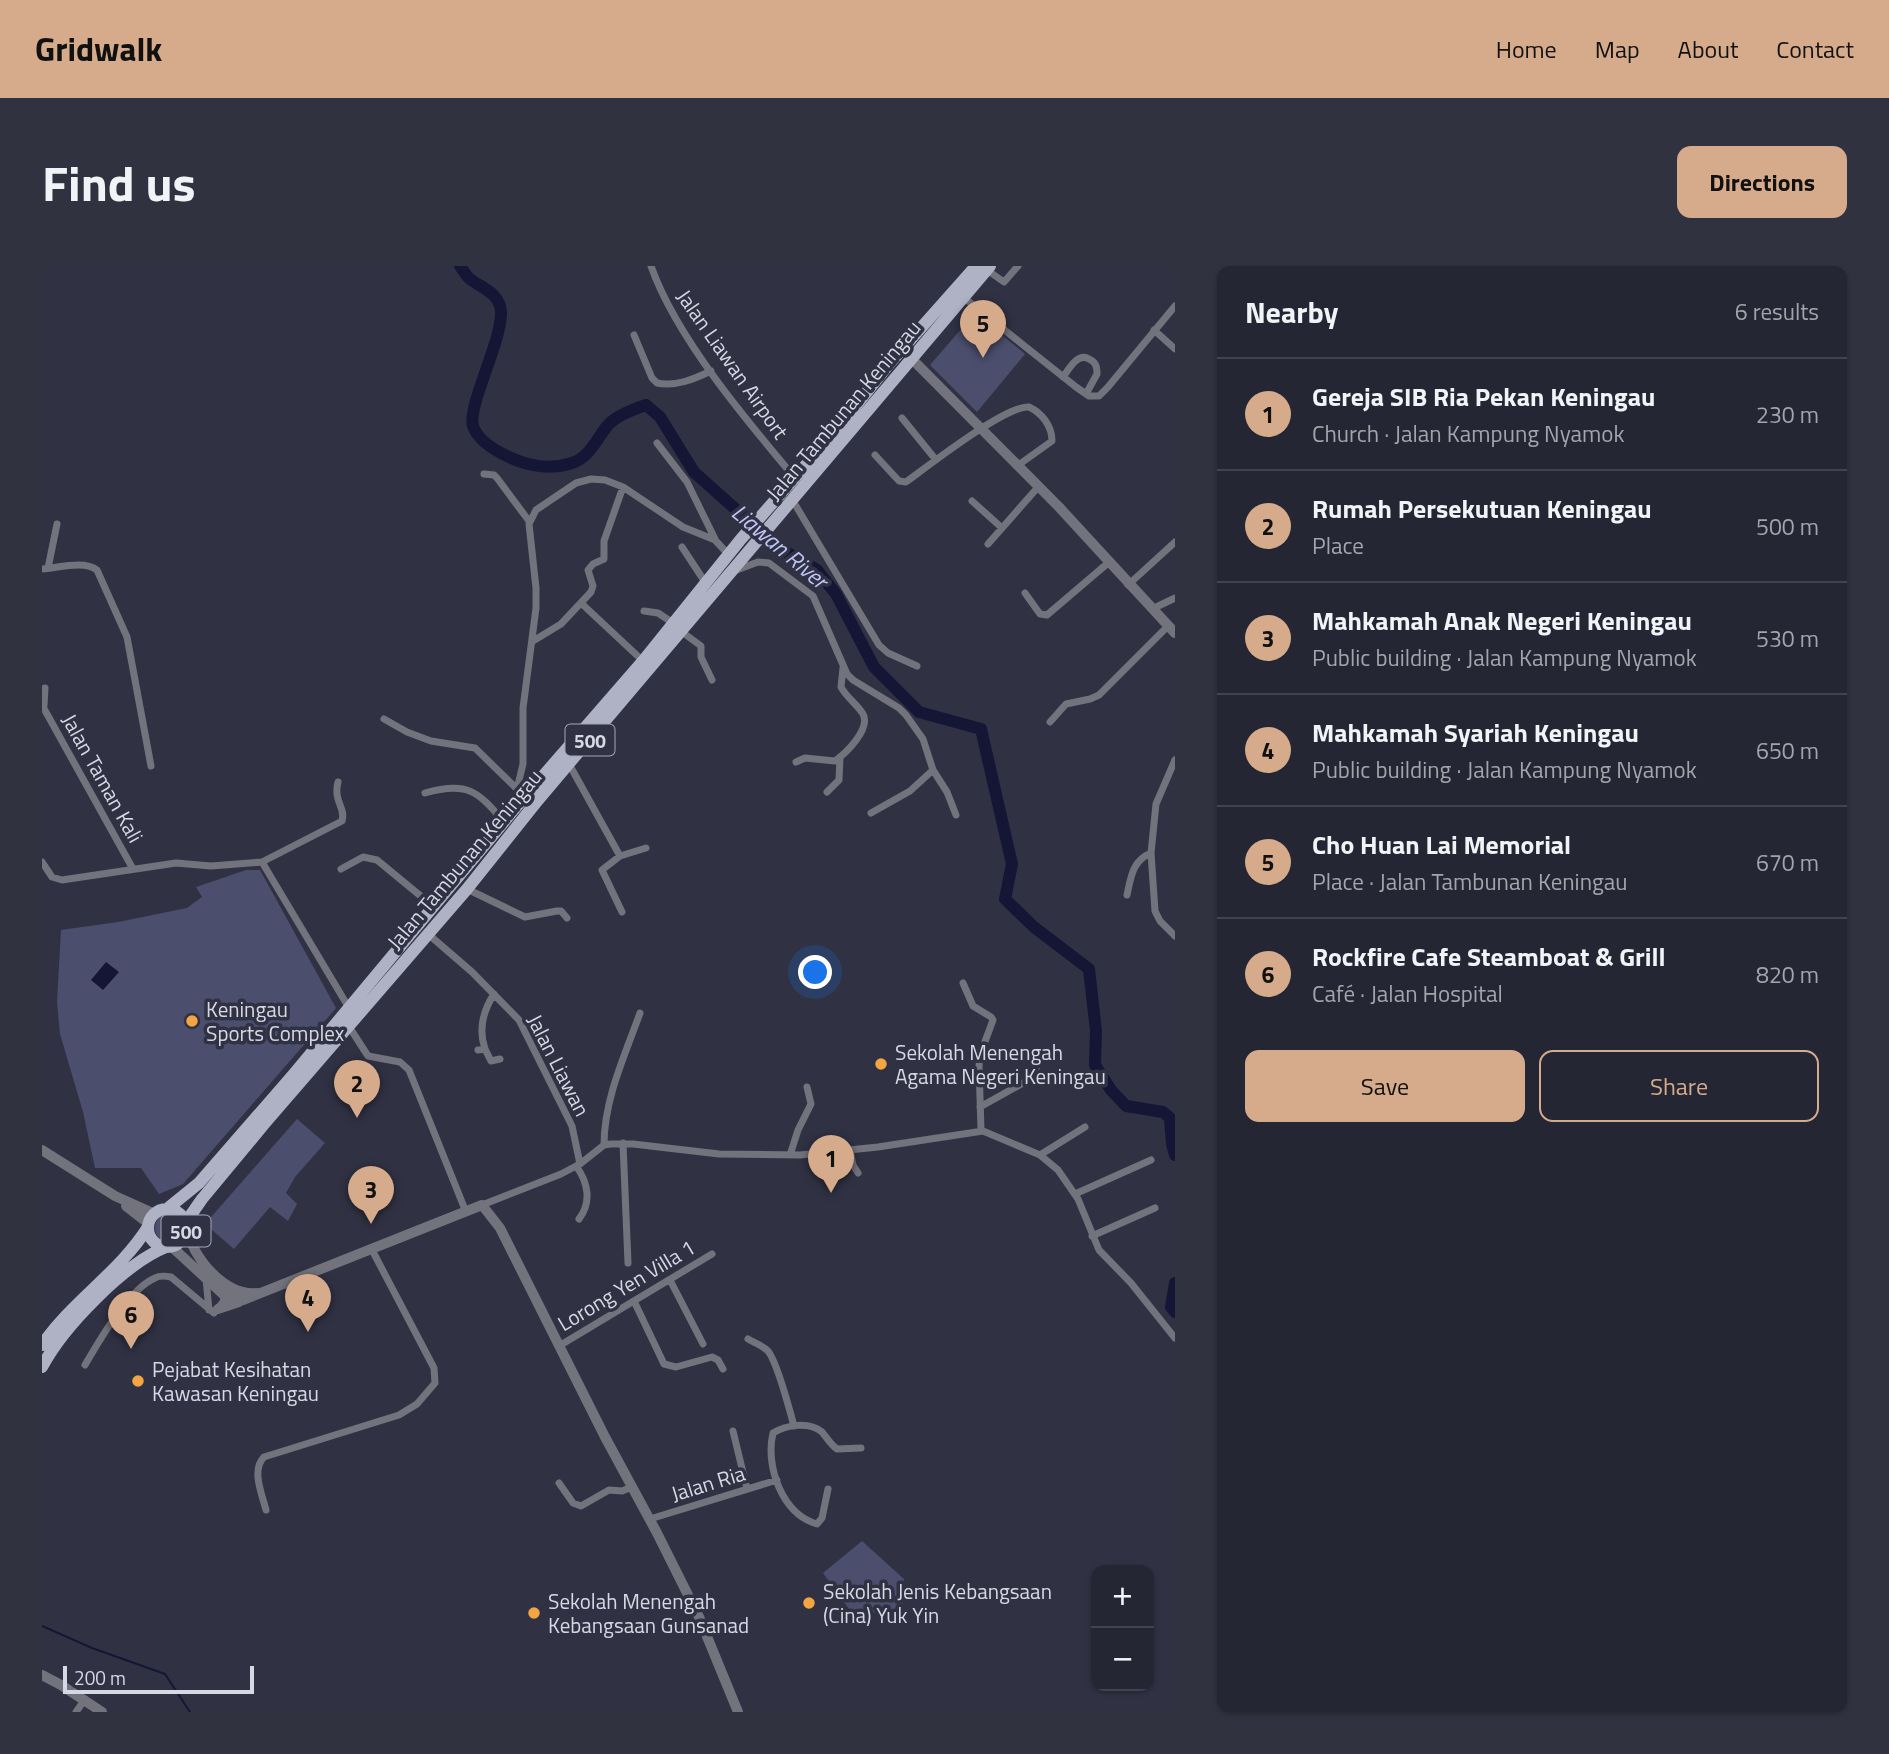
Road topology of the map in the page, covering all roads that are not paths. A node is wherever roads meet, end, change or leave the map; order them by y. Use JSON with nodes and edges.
{"nodes":[{"id":1,"x":651,"y":266,"type":"edge"},
{"id":2,"x":1018,"y":266,"type":"edge"},
{"id":3,"x":984,"y":267,"type":"edge"},
{"id":4,"x":963,"y":297,"type":"junction"},
{"id":5,"x":1175,"y":306,"type":"edge"},
{"id":6,"x":1154,"y":330,"type":"junction"},
{"id":7,"x":634,"y":335,"type":"dead end"},
{"id":8,"x":1175,"y":349,"type":"edge"},
{"id":9,"x":911,"y":358,"type":"junction"},
{"id":10,"x":711,"y":371,"type":"junction"},
{"id":11,"x":1063,"y":377,"type":"junction"},
{"id":12,"x":1086,"y":394,"type":"junction"},
{"id":13,"x":902,"y":418,"type":"dead end"},
{"id":14,"x":981,"y":429,"type":"junction"},
{"id":15,"x":657,"y":443,"type":"dead end"},
{"id":16,"x":875,"y":455,"type":"dead end"},
{"id":17,"x":936,"y":460,"type":"junction"},
{"id":18,"x":1017,"y":466,"type":"junction"},
{"id":19,"x":484,"y":474,"type":"dead end"},
{"id":20,"x":795,"y":478,"type":"junction"},
{"id":21,"x":1039,"y":486,"type":"junction"},
{"id":22,"x":622,"y":487,"type":"junction"},
{"id":23,"x":793,"y":501,"type":"junction"},
{"id":24,"x":972,"y":501,"type":"dead end"},
{"id":25,"x":529,"y":521,"type":"junction"},
{"id":26,"x":57,"y":524,"type":"dead end"},
{"id":27,"x":1002,"y":528,"type":"junction"},
{"id":28,"x":715,"y":540,"type":"junction"},
{"id":29,"x":1175,"y":542,"type":"edge"},
{"id":30,"x":988,"y":544,"type":"dead end"},
{"id":31,"x":682,"y":547,"type":"dead end"},
{"id":32,"x":728,"y":554,"type":"junction"},
{"id":33,"x":1108,"y":563,"type":"junction"},
{"id":34,"x":45,"y":569,"type":"edge"},
{"id":35,"x":730,"y":573,"type":"junction"},
{"id":36,"x":705,"y":582,"type":"junction"},
{"id":37,"x":1128,"y":584,"type":"junction"},
{"id":38,"x":1025,"y":593,"type":"dead end"},
{"id":39,"x":1175,"y":598,"type":"edge"},
{"id":40,"x":580,"y":603,"type":"junction"},
{"id":41,"x":1152,"y":609,"type":"junction"},
{"id":42,"x":643,"y":611,"type":"dead end"},
{"id":43,"x":678,"y":624,"type":"junction"},
{"id":44,"x":1171,"y":630,"type":"edge"},
{"id":45,"x":533,"y":641,"type":"junction"},
{"id":46,"x":643,"y":661,"type":"junction"},
{"id":47,"x":917,"y":666,"type":"dead end"},
{"id":48,"x":844,"y":667,"type":"junction"},
{"id":49,"x":712,"y":680,"type":"dead end"},
{"id":50,"x":45,"y":688,"type":"dead end"},
{"id":51,"x":43,"y":705,"type":"edge"},
{"id":52,"x":384,"y":719,"type":"dead end"},
{"id":53,"x":1050,"y":722,"type":"dead end"},
{"id":54,"x":840,"y":757,"type":"junction"},
{"id":55,"x":1175,"y":760,"type":"edge"},
{"id":56,"x":796,"y":762,"type":"dead end"},
{"id":57,"x":569,"y":764,"type":"junction"},
{"id":58,"x":151,"y":766,"type":"dead end"},
{"id":59,"x":933,"y":770,"type":"junction"},
{"id":60,"x":338,"y":782,"type":"dead end"},
{"id":61,"x":827,"y":792,"type":"dead end"},
{"id":62,"x":425,"y":793,"type":"dead end"},
{"id":63,"x":520,"y":794,"type":"junction"},
{"id":64,"x":871,"y":813,"type":"dead end"},
{"id":65,"x":956,"y":815,"type":"dead end"},
{"id":66,"x":504,"y":822,"type":"junction"},
{"id":67,"x":646,"y":848,"type":"dead end"},
{"id":68,"x":1151,"y":853,"type":"junction"},
{"id":69,"x":621,"y":856,"type":"junction"},
{"id":70,"x":42,"y":862,"type":"edge"},
{"id":71,"x":262,"y":862,"type":"junction"},
{"id":72,"x":133,"y":869,"type":"junction"},
{"id":73,"x":341,"y":869,"type":"dead end"},
{"id":74,"x":467,"y":889,"type":"junction"},
{"id":75,"x":1127,"y":895,"type":"dead end"},
{"id":76,"x":434,"y":907,"type":"junction"},
{"id":77,"x":622,"y":912,"type":"dead end"},
{"id":78,"x":567,"y":918,"type":"dead end"},
{"id":79,"x":428,"y":934,"type":"junction"},
{"id":80,"x":1175,"y":936,"type":"edge"},
{"id":81,"x":963,"y":983,"type":"dead end"},
{"id":82,"x":494,"y":994,"type":"junction"},
{"id":83,"x":349,"y":1009,"type":"junction"},
{"id":84,"x":640,"y":1013,"type":"dead end"},
{"id":85,"x":348,"y":1025,"type":"junction"},
{"id":86,"x":1042,"y":1055,"type":"dead end"},
{"id":87,"x":500,"y":1059,"type":"dead end"},
{"id":88,"x":807,"y":1087,"type":"dead end"},
{"id":89,"x":980,"y":1107,"type":"junction"},
{"id":90,"x":1085,"y":1127,"type":"dead end"},
{"id":91,"x":981,"y":1130,"type":"junction"},
{"id":92,"x":623,"y":1143,"type":"junction"},
{"id":93,"x":604,"y":1145,"type":"junction"},
{"id":94,"x":42,"y":1150,"type":"edge"},
{"id":95,"x":850,"y":1150,"type":"junction"},
{"id":96,"x":829,"y":1153,"type":"junction"},
{"id":97,"x":790,"y":1155,"type":"junction"},
{"id":98,"x":1040,"y":1155,"type":"junction"},
{"id":99,"x":1151,"y":1160,"type":"dead end"},
{"id":100,"x":578,"y":1165,"type":"junction"},
{"id":101,"x":858,"y":1174,"type":"dead end"},
{"id":102,"x":829,"y":1176,"type":"dead end"},
{"id":103,"x":1075,"y":1194,"type":"junction"},
{"id":104,"x":482,"y":1205,"type":"junction"},
{"id":105,"x":1155,"y":1208,"type":"dead end"},
{"id":106,"x":466,"y":1212,"type":"junction"},
{"id":107,"x":155,"y":1219,"type":"junction"},
{"id":108,"x":579,"y":1219,"type":"dead end"},
{"id":109,"x":186,"y":1225,"type":"junction"},
{"id":110,"x":1092,"y":1236,"type":"junction"},
{"id":111,"x":169,"y":1247,"type":"junction"},
{"id":112,"x":371,"y":1248,"type":"junction"},
{"id":113,"x":712,"y":1254,"type":"dead end"},
{"id":114,"x":628,"y":1263,"type":"dead end"},
{"id":115,"x":670,"y":1280,"type":"junction"},
{"id":116,"x":207,"y":1282,"type":"junction"},
{"id":117,"x":227,"y":1284,"type":"junction"},
{"id":118,"x":261,"y":1292,"type":"junction"},
{"id":119,"x":193,"y":1295,"type":"junction"},
{"id":120,"x":225,"y":1296,"type":"junction"},
{"id":121,"x":243,"y":1300,"type":"junction"},
{"id":122,"x":635,"y":1301,"type":"junction"},
{"id":123,"x":214,"y":1311,"type":"junction"},
{"id":124,"x":1175,"y":1338,"type":"edge"},
{"id":125,"x":748,"y":1339,"type":"dead end"},
{"id":126,"x":703,"y":1344,"type":"dead end"},
{"id":127,"x":42,"y":1345,"type":"edge"},
{"id":128,"x":559,"y":1346,"type":"junction"},
{"id":129,"x":85,"y":1365,"type":"dead end"},
{"id":130,"x":42,"y":1367,"type":"edge"},
{"id":131,"x":723,"y":1369,"type":"dead end"},
{"id":132,"x":794,"y":1426,"type":"junction"},
{"id":133,"x":733,"y":1431,"type":"dead end"},
{"id":134,"x":861,"y":1448,"type":"dead end"},
{"id":135,"x":777,"y":1480,"type":"junction"},
{"id":136,"x":559,"y":1483,"type":"dead end"},
{"id":137,"x":632,"y":1487,"type":"junction"},
{"id":138,"x":747,"y":1489,"type":"junction"},
{"id":139,"x":828,"y":1489,"type":"dead end"},
{"id":140,"x":266,"y":1510,"type":"dead end"},
{"id":141,"x":650,"y":1519,"type":"junction"},
{"id":142,"x":42,"y":1675,"type":"edge"},
{"id":143,"x":85,"y":1699,"type":"junction"},
{"id":144,"x":76,"y":1712,"type":"edge"},
{"id":145,"x":102,"y":1712,"type":"edge"},
{"id":146,"x":738,"y":1712,"type":"edge"}],
"edges":[{"from":1,"to":10,"type":"street","name":"Jalan Liawan Airport"},
{"from":2,"to":3,"type":"street"},
{"from":3,"to":4,"type":"main road","name":"Jalan Tambunan Keningau"},
{"from":3,"to":20,"type":"main road","name":"Jalan Tambunan Keningau","number":"500"},
{"from":4,"to":9,"type":"main road","name":"Jalan Tambunan Keningau"},
{"from":4,"to":11,"type":"street"},
{"from":5,"to":6,"type":"street"},
{"from":6,"to":8,"type":"street"},
{"from":6,"to":12,"type":"street"},
{"from":7,"to":10,"type":"street"},
{"from":9,"to":14,"type":"street"},
{"from":9,"to":23,"type":"main road","name":"Jalan Tambunan Keningau"},
{"from":10,"to":20,"type":"street","name":"Jalan Liawan Airport"},
{"from":11,"to":12,"type":"street"},
{"from":11,"to":12,"type":"street"},
{"from":13,"to":17,"type":"street"},
{"from":14,"to":17,"type":"street"},
{"from":14,"to":18,"type":"street"},
{"from":14,"to":18,"type":"street"},
{"from":15,"to":28,"type":"street"},
{"from":16,"to":17,"type":"street"},
{"from":18,"to":21,"type":"street"},
{"from":19,"to":25,"type":"street"},
{"from":20,"to":32,"type":"main road","name":"Jalan Tambunan Keningau","number":"500"},
{"from":21,"to":27,"type":"street"},
{"from":21,"to":33,"type":"street"},
{"from":22,"to":25,"type":"street"},
{"from":22,"to":28,"type":"street"},
{"from":22,"to":40,"type":"street"},
{"from":23,"to":35,"type":"main road","name":"Jalan Tambunan Keningau"},
{"from":23,"to":47,"type":"street"},
{"from":24,"to":27,"type":"street"},
{"from":25,"to":45,"type":"street"},
{"from":26,"to":34,"type":"street"},
{"from":27,"to":30,"type":"street"},
{"from":28,"to":32,"type":"street"},
{"from":29,"to":37,"type":"street"},
{"from":31,"to":36,"type":"street"},
{"from":32,"to":36,"type":"main road","name":"Jalan Tambunan Keningau","number":"500"},
{"from":33,"to":37,"type":"street"},
{"from":33,"to":38,"type":"street"},
{"from":34,"to":58,"type":"street"},
{"from":35,"to":43,"type":"main road","name":"Jalan Tambunan Keningau"},
{"from":35,"to":48,"type":"street"},
{"from":36,"to":43,"type":"main road","name":"Jalan Tambunan Keningau","number":"500"},
{"from":37,"to":41,"type":"street"},
{"from":39,"to":41,"type":"street"},
{"from":40,"to":45,"type":"street"},
{"from":40,"to":46,"type":"street"},
{"from":41,"to":44,"type":"street"},
{"from":42,"to":43,"type":"street"},
{"from":43,"to":46,"type":"main road","name":"Jalan Tambunan Keningau","number":"500"},
{"from":43,"to":49,"type":"street"},
{"from":43,"to":57,"type":"main road","name":"Jalan Tambunan Keningau","number":"500"},
{"from":44,"to":53,"type":"street"},
{"from":45,"to":63,"type":"street"},
{"from":46,"to":63,"type":"main road","name":"Jalan Tambunan Keningau","number":"500"},
{"from":48,"to":54,"type":"street"},
{"from":48,"to":59,"type":"street"},
{"from":50,"to":51,"type":"street"},
{"from":51,"to":72,"type":"street","name":"Jalan Taman Kali"},
{"from":52,"to":63,"type":"street"},
{"from":54,"to":56,"type":"street"},
{"from":54,"to":61,"type":"street"},
{"from":55,"to":68,"type":"street"},
{"from":57,"to":69,"type":"street"},
{"from":57,"to":74,"type":"main road","name":"Jalan Tambunan Keningau","number":"500"},
{"from":59,"to":64,"type":"street"},
{"from":59,"to":65,"type":"street"},
{"from":60,"to":71,"type":"street"},
{"from":62,"to":66,"type":"street"},
{"from":63,"to":66,"type":"main road","name":"Jalan Tambunan Keningau","number":"500"},
{"from":66,"to":76,"type":"main road","name":"Jalan Tambunan Keningau","number":"500"},
{"from":67,"to":69,"type":"street"},
{"from":68,"to":75,"type":"street"},
{"from":68,"to":80,"type":"street"},
{"from":69,"to":77,"type":"street"},
{"from":70,"to":72,"type":"street"},
{"from":71,"to":72,"type":"street"},
{"from":71,"to":83,"type":"street"},
{"from":73,"to":76,"type":"street"},
{"from":74,"to":78,"type":"street"},
{"from":74,"to":79,"type":"main road","name":"Jalan Tambunan Keningau","number":"500"},
{"from":76,"to":83,"type":"main road","name":"Jalan Tambunan Keningau","number":"500"},
{"from":79,"to":82,"type":"street","name":"Jalan Liawan"},
{"from":79,"to":85,"type":"main road","name":"Jalan Tambunan Keningau","number":"500"},
{"from":81,"to":89,"type":"street"},
{"from":82,"to":87,"type":"street"},
{"from":82,"to":100,"type":"street","name":"Jalan Liawan"},
{"from":83,"to":107,"type":"main road","name":"Jalan Tambunan Keningau","number":"500"},
{"from":84,"to":93,"type":"street"},
{"from":85,"to":106,"type":"street"},
{"from":85,"to":109,"type":"main road","name":"Jalan Tambunan Keningau","number":"500"},
{"from":86,"to":89,"type":"street"},
{"from":88,"to":97,"type":"street"},
{"from":89,"to":91,"type":"street"},
{"from":90,"to":98,"type":"street"},
{"from":91,"to":95,"type":"street"},
{"from":91,"to":98,"type":"street"},
{"from":92,"to":93,"type":"street"},
{"from":92,"to":97,"type":"street"},
{"from":92,"to":114,"type":"street"},
{"from":93,"to":100,"type":"street"},
{"from":94,"to":107,"type":"street"},
{"from":95,"to":96,"type":"street"},
{"from":95,"to":101,"type":"street"},
{"from":96,"to":97,"type":"street"},
{"from":96,"to":102,"type":"street"},
{"from":98,"to":103,"type":"street"},
{"from":99,"to":103,"type":"street"},
{"from":100,"to":104,"type":"street"},
{"from":100,"to":108,"type":"street","name":"Jalan Liawan"},
{"from":103,"to":110,"type":"street"},
{"from":104,"to":106,"type":"street"},
{"from":104,"to":128,"type":"street"},
{"from":105,"to":110,"type":"street"},
{"from":106,"to":112,"type":"street"},
{"from":107,"to":109,"type":"main road","number":"500"},
{"from":107,"to":111,"type":"main road","number":"500"},
{"from":107,"to":127,"type":"main road","name":"Jalan Tambunan Keningau","number":"500"},
{"from":109,"to":111,"type":"main road","number":"500"},
{"from":109,"to":117,"type":"street"},
{"from":110,"to":124,"type":"street"},
{"from":111,"to":116,"type":"street"},
{"from":111,"to":130,"type":"main road","number":"500"},
{"from":112,"to":118,"type":"street"},
{"from":112,"to":140,"type":"street"},
{"from":113,"to":115,"type":"street","name":"Lorong Yen Villa 1"},
{"from":115,"to":122,"type":"street","name":"Lorong Yen Villa 1"},
{"from":115,"to":126,"type":"street"},
{"from":116,"to":119,"type":"street"},
{"from":116,"to":120,"type":"street"},
{"from":116,"to":123,"type":"street"},
{"from":117,"to":118,"type":"street"},
{"from":117,"to":120,"type":"street"},
{"from":118,"to":121,"type":"street"},
{"from":119,"to":123,"type":"street"},
{"from":119,"to":129,"type":"street"},
{"from":120,"to":121,"type":"street"},
{"from":120,"to":123,"type":"street"},
{"from":121,"to":123,"type":"street"},
{"from":122,"to":128,"type":"street","name":"Lorong Yen Villa 1"},
{"from":122,"to":131,"type":"street"},
{"from":125,"to":132,"type":"street"},
{"from":128,"to":137,"type":"street"},
{"from":132,"to":134,"type":"street"},
{"from":132,"to":135,"type":"street"},
{"from":133,"to":138,"type":"street"},
{"from":135,"to":138,"type":"street","name":"Jalan Ria"},
{"from":135,"to":139,"type":"street"},
{"from":136,"to":137,"type":"street"},
{"from":137,"to":141,"type":"street"},
{"from":138,"to":141,"type":"street","name":"Jalan Ria"},
{"from":141,"to":146,"type":"street"},
{"from":142,"to":143,"type":"street"},
{"from":143,"to":144,"type":"street"},
{"from":143,"to":145,"type":"street"}]}
